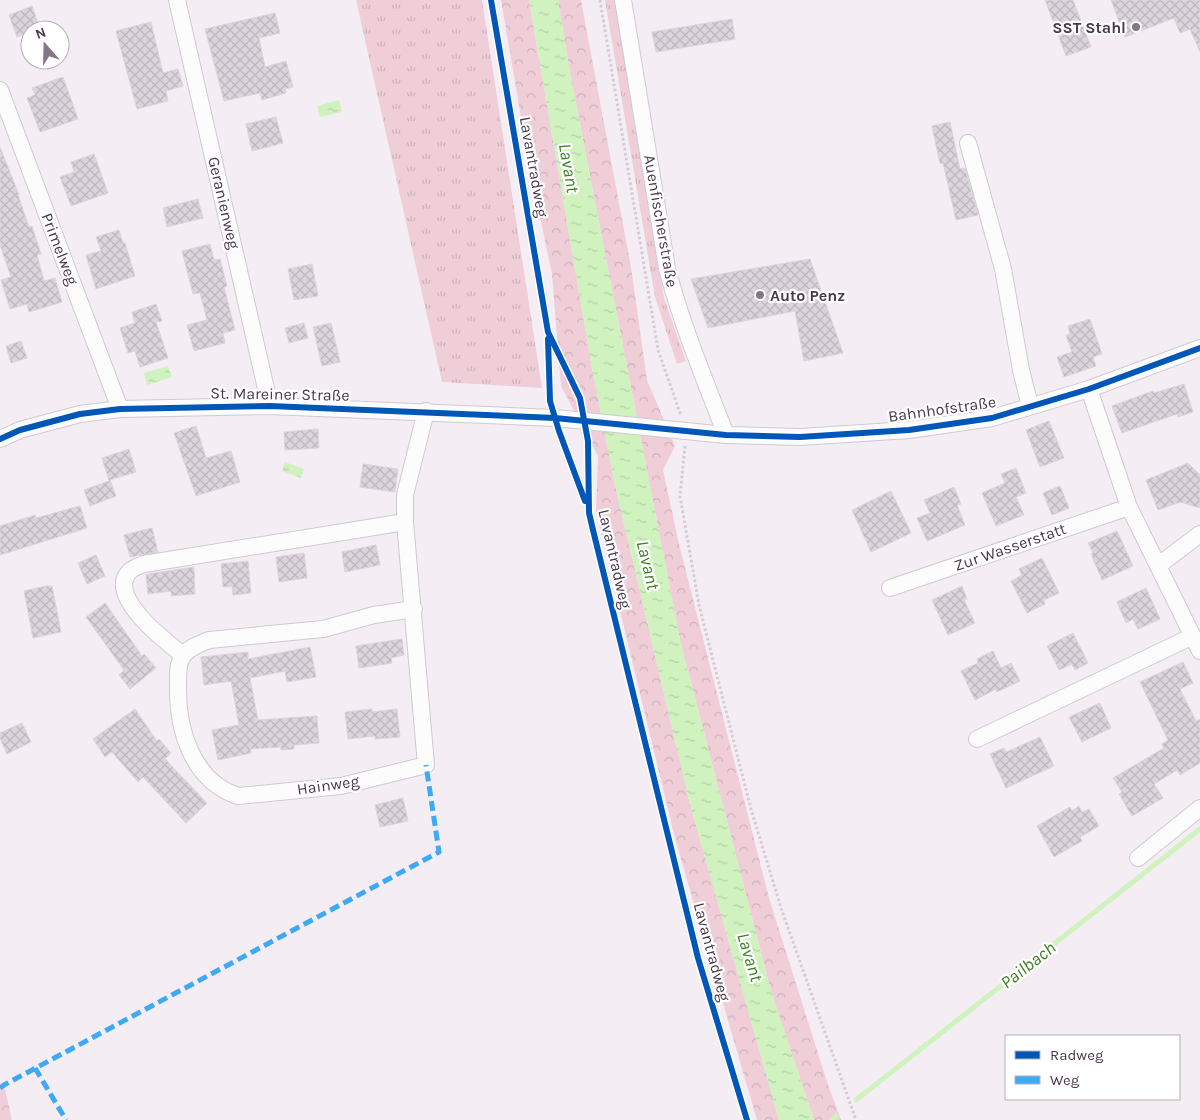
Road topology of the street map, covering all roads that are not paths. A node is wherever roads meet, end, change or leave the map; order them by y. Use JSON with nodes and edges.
{"nodes":[{"id":1,"x":177,"y":0,"type":"edge"},
{"id":2,"x":623,"y":0,"type":"edge"},
{"id":3,"x":0,"y":90,"type":"edge"},
{"id":4,"x":968,"y":142,"type":"dead end"},
{"id":5,"x":1200,"y":348,"type":"edge"},
{"id":6,"x":1089,"y":390,"type":"junction"},
{"id":7,"x":270,"y":406,"type":"junction"},
{"id":8,"x":1030,"y":406,"type":"junction"},
{"id":9,"x":120,"y":409,"type":"junction"},
{"id":10,"x":426,"y":411,"type":"junction"},
{"id":11,"x":564,"y":419,"type":"joint"},
{"id":12,"x":726,"y":435,"type":"junction"},
{"id":13,"x":0,"y":439,"type":"edge"},
{"id":14,"x":1130,"y":507,"type":"junction"},
{"id":15,"x":405,"y":522,"type":"junction"},
{"id":16,"x":1200,"y":534,"type":"edge"},
{"id":17,"x":1159,"y":565,"type":"junction"},
{"id":18,"x":890,"y":588,"type":"dead end"},
{"id":19,"x":414,"y":609,"type":"junction"},
{"id":20,"x":1196,"y":644,"type":"edge"},
{"id":21,"x":183,"y":655,"type":"junction"},
{"id":22,"x":977,"y":739,"type":"dead end"},
{"id":23,"x":1200,"y":808,"type":"edge"},
{"id":24,"x":1138,"y":858,"type":"dead end"}],
"edges":[{"from":1,"to":7,"type":"street","name":"Geranienweg"},
{"from":2,"to":12,"type":"street","name":"Auenfischerstraße"},
{"from":3,"to":9,"type":"street","name":"Primelweg"},
{"from":4,"to":8,"type":"street"},
{"from":5,"to":6,"type":"street","name":"Bahnhofstraße"},
{"from":6,"to":8,"type":"street","name":"Bahnhofstraße"},
{"from":6,"to":14,"type":"street"},
{"from":7,"to":9,"type":"street","name":"St. Mareiner Straße"},
{"from":7,"to":10,"type":"street","name":"St. Mareiner Straße"},
{"from":8,"to":12,"type":"street","name":"Bahnhofstraße"},
{"from":9,"to":13,"type":"street","name":"St. Mareiner Straße"},
{"from":10,"to":11,"type":"street","name":"St. Mareiner Straße"},
{"from":10,"to":15,"type":"street","name":"Hainweg"},
{"from":11,"to":12,"type":"street","name":"Bahnhofstraße"},
{"from":14,"to":17,"type":"street"},
{"from":14,"to":18,"type":"street","name":"Zur Wasserstatt"},
{"from":15,"to":19,"type":"street","name":"Hainweg"},
{"from":15,"to":21,"type":"street"},
{"from":16,"to":17,"type":"street"},
{"from":17,"to":20,"type":"street"},
{"from":19,"to":21,"type":"street"},
{"from":19,"to":21,"type":"street","name":"Hainweg"},
{"from":20,"to":22,"type":"street"},
{"from":23,"to":24,"type":"street"}]}
